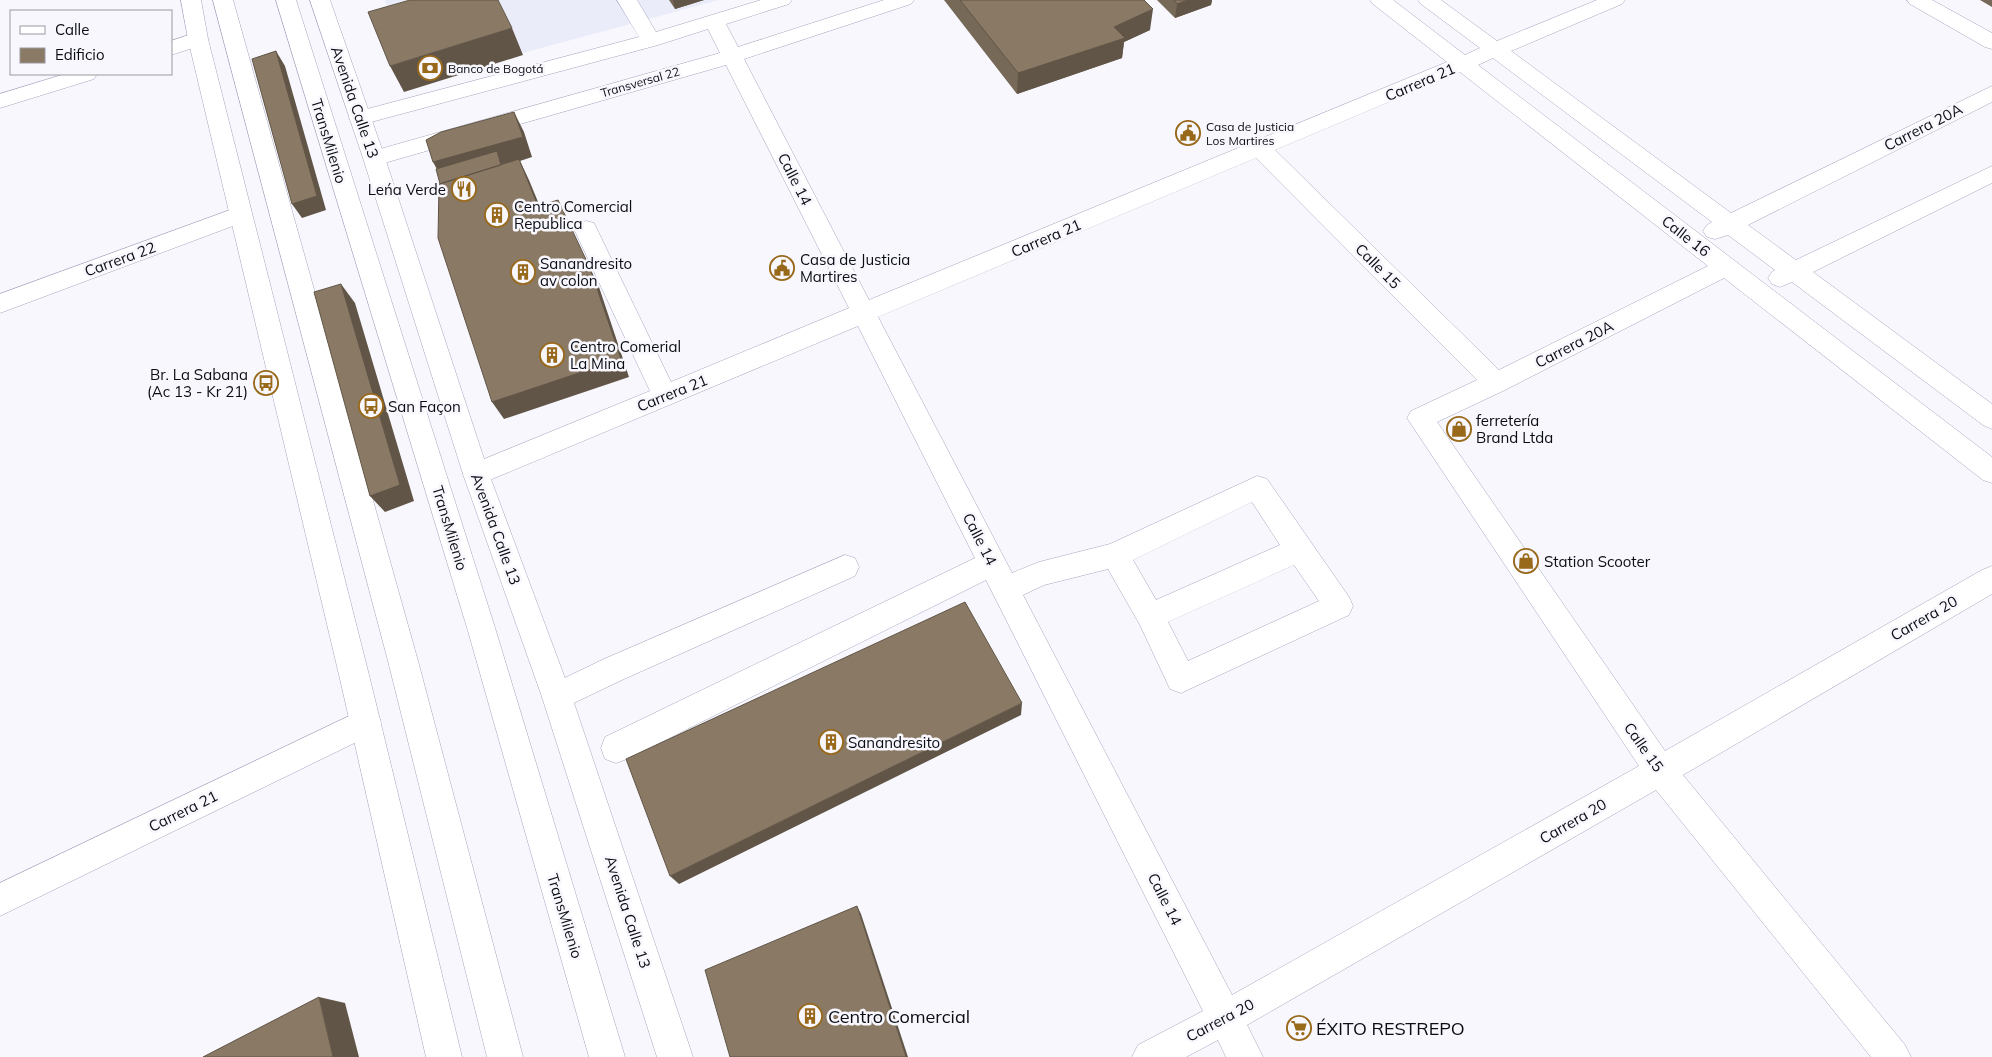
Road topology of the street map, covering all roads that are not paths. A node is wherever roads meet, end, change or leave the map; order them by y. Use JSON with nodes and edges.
{"nodes":[{"id":1,"x":191,"y":0,"type":"edge"},
{"id":2,"x":223,"y":0,"type":"edge"},
{"id":3,"x":286,"y":0,"type":"edge"},
{"id":4,"x":320,"y":0,"type":"edge"},
{"id":5,"x":627,"y":0,"type":"edge"},
{"id":6,"x":782,"y":0,"type":"edge"},
{"id":7,"x":904,"y":0,"type":"edge"},
{"id":8,"x":1380,"y":0,"type":"edge"},
{"id":9,"x":1428,"y":0,"type":"edge"},
{"id":10,"x":1615,"y":0,"type":"edge"},
{"id":11,"x":1917,"y":0,"type":"edge"},
{"id":12,"x":714,"y":21,"type":"junction"},
{"id":13,"x":198,"y":39,"type":"junction"},
{"id":14,"x":650,"y":40,"type":"junction"},
{"id":15,"x":1992,"y":42,"type":"edge"},
{"id":16,"x":172,"y":48,"type":"edge"},
{"id":17,"x":1496,"y":50,"type":"junction"},
{"id":18,"x":732,"y":56,"type":"junction"},
{"id":19,"x":1463,"y":64,"type":"junction"},
{"id":20,"x":85,"y":75,"type":"edge"},
{"id":21,"x":1992,"y":93,"type":"edge"},
{"id":22,"x":0,"y":101,"type":"edge"},
{"id":23,"x":360,"y":118,"type":"junction"},
{"id":24,"x":1260,"y":149,"type":"junction"},
{"id":25,"x":374,"y":158,"type":"junction"},
{"id":26,"x":1992,"y":174,"type":"edge"},
{"id":27,"x":241,"y":214,"type":"junction"},
{"id":28,"x":1730,"y":224,"type":"junction"},
{"id":29,"x":586,"y":229,"type":"dead end"},
{"id":30,"x":1694,"y":242,"type":"junction"},
{"id":31,"x":1726,"y":267,"type":"junction"},
{"id":32,"x":1794,"y":272,"type":"junction"},
{"id":33,"x":1756,"y":290,"type":"junction"},
{"id":34,"x":0,"y":304,"type":"edge"},
{"id":35,"x":864,"y":313,"type":"junction"},
{"id":36,"x":1496,"y":383,"type":"junction"},
{"id":37,"x":665,"y":396,"type":"junction"},
{"id":38,"x":1420,"y":418,"type":"joint"},
{"id":39,"x":1992,"y":418,"type":"edge"},
{"id":40,"x":1992,"y":472,"type":"edge"},
{"id":41,"x":476,"y":474,"type":"junction"},
{"id":42,"x":1298,"y":550,"type":"junction"},
{"id":43,"x":1115,"y":555,"type":"junction"},
{"id":44,"x":992,"y":563,"type":"junction"},
{"id":45,"x":844,"y":567,"type":"dead end"},
{"id":46,"x":1992,"y":579,"type":"edge"},
{"id":47,"x":1006,"y":590,"type":"junction"},
{"id":48,"x":1150,"y":616,"type":"junction"},
{"id":49,"x":557,"y":697,"type":"junction"},
{"id":50,"x":366,"y":722,"type":"junction"},
{"id":51,"x":616,"y":748,"type":"dead end"},
{"id":52,"x":1660,"y":771,"type":"junction"},
{"id":53,"x":0,"y":900,"type":"edge"},
{"id":54,"x":1225,"y":1018,"type":"junction"},
{"id":55,"x":444,"y":1057,"type":"edge"},
{"id":56,"x":505,"y":1057,"type":"edge"},
{"id":57,"x":607,"y":1057,"type":"edge"},
{"id":58,"x":675,"y":1057,"type":"edge"},
{"id":59,"x":1150,"y":1057,"type":"edge"},
{"id":60,"x":1245,"y":1057,"type":"edge"},
{"id":61,"x":1893,"y":1057,"type":"edge"}],
"edges":[{"from":1,"to":13,"type":"street"},
{"from":2,"to":56,"type":"street"},
{"from":3,"to":57,"type":"street","name":"TransMilenio"},
{"from":4,"to":23,"type":"street","name":"Avenida Calle 13"},
{"from":5,"to":14,"type":"street"},
{"from":6,"to":12,"type":"street"},
{"from":7,"to":18,"type":"street","name":"Transversal 22"},
{"from":8,"to":19,"type":"street","name":"Calle 16"},
{"from":9,"to":17,"type":"street"},
{"from":10,"to":17,"type":"street","name":"Carrera 21"},
{"from":11,"to":15,"type":"street"},
{"from":12,"to":14,"type":"street"},
{"from":12,"to":18,"type":"street","name":"Calle 14"},
{"from":13,"to":16,"type":"street"},
{"from":13,"to":27,"type":"street"},
{"from":14,"to":23,"type":"street"},
{"from":17,"to":19,"type":"street","name":"Carrera 21"},
{"from":17,"to":28,"type":"street"},
{"from":18,"to":25,"type":"street","name":"Transversal 22"},
{"from":18,"to":35,"type":"street","name":"Calle 14"},
{"from":19,"to":24,"type":"street","name":"Carrera 21"},
{"from":19,"to":30,"type":"street","name":"Calle 16"},
{"from":20,"to":22,"type":"street"},
{"from":21,"to":28,"type":"street","name":"Carrera 20A"},
{"from":23,"to":25,"type":"street","name":"Avenida Calle 13"},
{"from":24,"to":35,"type":"street","name":"Carrera 21"},
{"from":24,"to":36,"type":"street","name":"Calle 15"},
{"from":25,"to":41,"type":"street","name":"Avenida Calle 13"},
{"from":26,"to":32,"type":"street"},
{"from":27,"to":34,"type":"street","name":"Carrera 22"},
{"from":27,"to":50,"type":"street"},
{"from":28,"to":30,"type":"street","name":"Carrera 20A"},
{"from":28,"to":32,"type":"street"},
{"from":29,"to":37,"type":"street"},
{"from":30,"to":31,"type":"street","name":"Calle 16"},
{"from":31,"to":33,"type":"street","name":"Calle 16"},
{"from":31,"to":36,"type":"street","name":"Carrera 20A"},
{"from":32,"to":33,"type":"street"},
{"from":32,"to":39,"type":"street"},
{"from":33,"to":40,"type":"street","name":"Calle 16"},
{"from":35,"to":37,"type":"street","name":"Carrera 21"},
{"from":35,"to":44,"type":"street","name":"Calle 14"},
{"from":36,"to":38,"type":"street","name":"Carrera 20A"},
{"from":37,"to":41,"type":"street","name":"Carrera 21"},
{"from":38,"to":52,"type":"street","name":"Calle 15"},
{"from":41,"to":49,"type":"street","name":"Avenida Calle 13"},
{"from":42,"to":43,"type":"street"},
{"from":42,"to":48,"type":"street"},
{"from":42,"to":48,"type":"street"},
{"from":43,"to":47,"type":"street"},
{"from":43,"to":48,"type":"street"},
{"from":44,"to":47,"type":"street","name":"Calle 14"},
{"from":44,"to":51,"type":"street"},
{"from":45,"to":49,"type":"street"},
{"from":46,"to":52,"type":"street","name":"Carrera 20"},
{"from":47,"to":54,"type":"street","name":"Calle 14"},
{"from":49,"to":58,"type":"street","name":"Avenida Calle 13"},
{"from":50,"to":53,"type":"street","name":"Carrera 21"},
{"from":50,"to":55,"type":"street"},
{"from":52,"to":54,"type":"street","name":"Carrera 20"},
{"from":52,"to":61,"type":"street","name":"Calle 15"},
{"from":54,"to":59,"type":"street","name":"Carrera 20"},
{"from":54,"to":60,"type":"street","name":"Calle 14"}]}
